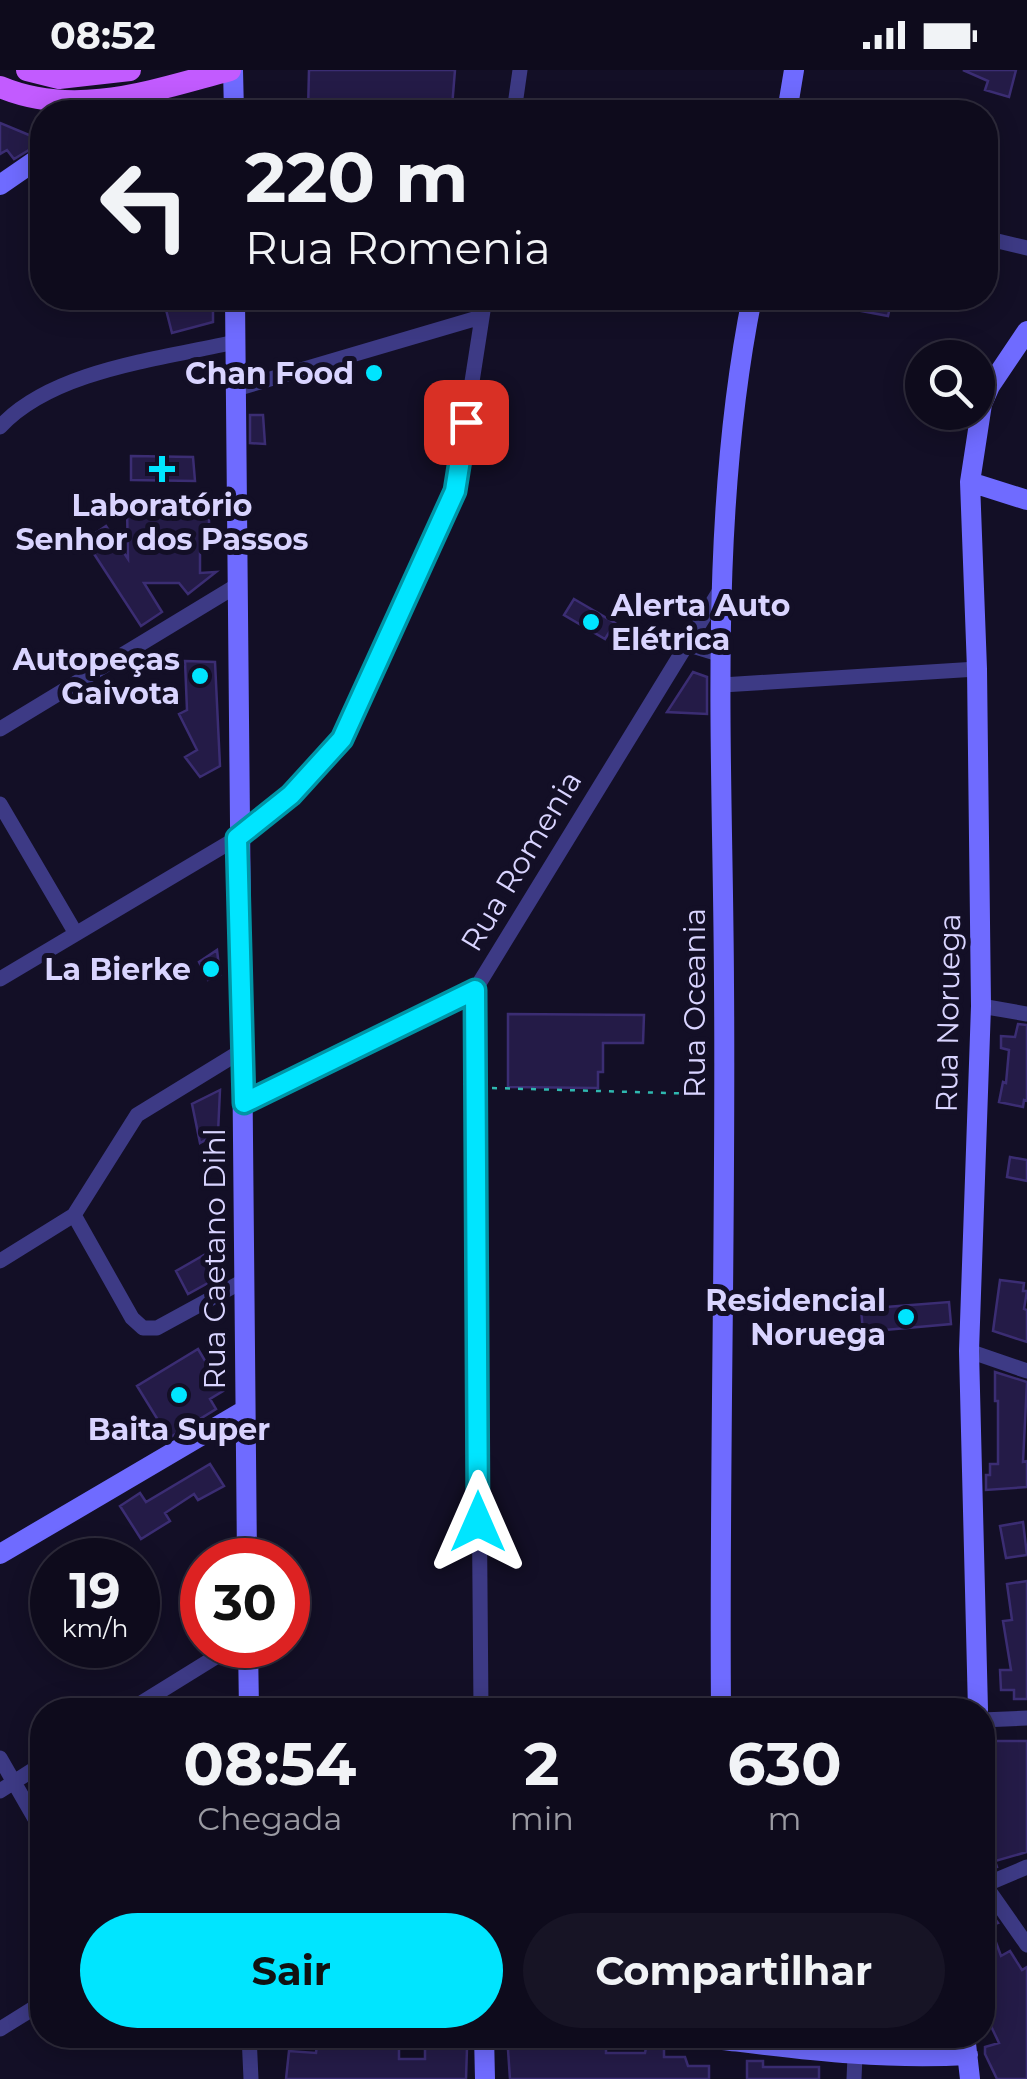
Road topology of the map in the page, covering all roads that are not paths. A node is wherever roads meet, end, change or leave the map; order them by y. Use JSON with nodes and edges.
{"nodes":[{"id":1,"x":27,"y":70,"type":"edge"},
{"id":2,"x":130,"y":70,"type":"edge"},
{"id":3,"x":232,"y":70,"type":"edge"},
{"id":4,"x":520,"y":70,"type":"edge"},
{"id":5,"x":794,"y":70,"type":"edge"},
{"id":6,"x":0,"y":87,"type":"edge"},
{"id":7,"x":60,"y":91,"type":"edge"},
{"id":8,"x":135,"y":95,"type":"junction"},
{"id":9,"x":87,"y":100,"type":"edge"},
{"id":10,"x":105,"y":100,"type":"edge"},
{"id":11,"x":127,"y":100,"type":"edge"},
{"id":12,"x":233,"y":100,"type":"edge"},
{"id":13,"x":516,"y":100,"type":"edge"},
{"id":14,"x":789,"y":100,"type":"edge"},
{"id":15,"x":30,"y":164,"type":"edge"},
{"id":16,"x":0,"y":185,"type":"edge"},
{"id":17,"x":998,"y":241,"type":"edge"},
{"id":18,"x":1027,"y":248,"type":"edge"},
{"id":19,"x":235,"y":310,"type":"edge"},
{"id":20,"x":483,"y":310,"type":"edge"},
{"id":21,"x":750,"y":310,"type":"edge"},
{"id":22,"x":482,"y":318,"type":"junction"},
{"id":23,"x":1027,"y":331,"type":"edge"},
{"id":24,"x":235,"y":342,"type":"junction"},
{"id":25,"x":236,"y":389,"type":"junction"},
{"id":26,"x":0,"y":427,"type":"edge"},
{"id":27,"x":970,"y":482,"type":"junction"},
{"id":28,"x":1027,"y":500,"type":"edge"},
{"id":29,"x":236,"y":586,"type":"junction"},
{"id":30,"x":722,"y":587,"type":"junction"},
{"id":31,"x":686,"y":644,"type":"junction"},
{"id":32,"x":722,"y":655,"type":"junction"},
{"id":33,"x":976,"y":669,"type":"junction"},
{"id":34,"x":722,"y":685,"type":"junction"},
{"id":35,"x":0,"y":729,"type":"edge"},
{"id":36,"x":0,"y":804,"type":"edge"},
{"id":37,"x":237,"y":838,"type":"junction"},
{"id":38,"x":75,"y":932,"type":"junction"},
{"id":39,"x":0,"y":979,"type":"edge"},
{"id":40,"x":475,"y":990,"type":"junction"},
{"id":41,"x":980,"y":1006,"type":"junction"},
{"id":42,"x":1027,"y":1014,"type":"edge"},
{"id":43,"x":243,"y":1050,"type":"junction"},
{"id":44,"x":244,"y":1103,"type":"junction"},
{"id":45,"x":74,"y":1215,"type":"junction"},
{"id":46,"x":0,"y":1261,"type":"edge"},
{"id":47,"x":244,"y":1280,"type":"junction"},
{"id":48,"x":969,"y":1351,"type":"junction"},
{"id":49,"x":1027,"y":1372,"type":"edge"},
{"id":50,"x":245,"y":1410,"type":"junction"},
{"id":51,"x":247,"y":1538,"type":"edge"},
{"id":52,"x":0,"y":1554,"type":"edge"},
{"id":53,"x":198,"y":1668,"type":"edge"},
{"id":54,"x":248,"y":1668,"type":"edge"},
{"id":55,"x":149,"y":1698,"type":"edge"},
{"id":56,"x":249,"y":1698,"type":"edge"},
{"id":57,"x":480,"y":1698,"type":"edge"},
{"id":58,"x":721,"y":1698,"type":"edge"},
{"id":59,"x":978,"y":1698,"type":"edge"},
{"id":60,"x":1027,"y":1718,"type":"edge"},
{"id":61,"x":995,"y":1719,"type":"edge"},
{"id":62,"x":0,"y":1758,"type":"edge"},
{"id":63,"x":30,"y":1772,"type":"edge"},
{"id":64,"x":7,"y":1786,"type":"edge"},
{"id":65,"x":30,"y":1816,"type":"edge"},
{"id":66,"x":1027,"y":1866,"type":"edge"},
{"id":67,"x":995,"y":1880,"type":"edge"},
{"id":68,"x":995,"y":1900,"type":"edge"},
{"id":69,"x":1027,"y":1945,"type":"edge"},
{"id":70,"x":30,"y":2010,"type":"edge"},
{"id":71,"x":0,"y":2029,"type":"edge"},
{"id":72,"x":250,"y":2048,"type":"edge"},
{"id":73,"x":484,"y":2048,"type":"edge"},
{"id":74,"x":796,"y":2048,"type":"edge"},
{"id":75,"x":954,"y":2048,"type":"edge"},
{"id":76,"x":967,"y":2048,"type":"edge"},
{"id":77,"x":855,"y":2056,"type":"junction"},
{"id":78,"x":251,"y":2079,"type":"edge"},
{"id":79,"x":485,"y":2079,"type":"edge"},
{"id":80,"x":854,"y":2079,"type":"edge"},
{"id":81,"x":970,"y":2079,"type":"edge"}],
"edges":[{"from":1,"to":7,"type":"main road"},
{"from":2,"to":7,"type":"main road"},
{"from":3,"to":8,"type":"main road"},
{"from":3,"to":12,"type":"street"},
{"from":4,"to":13,"type":"street"},
{"from":5,"to":14,"type":"street"},
{"from":6,"to":7,"type":"main road"},
{"from":7,"to":9,"type":"main road"},
{"from":8,"to":10,"type":"main road"},
{"from":8,"to":11,"type":"street"},
{"from":15,"to":16,"type":"street"},
{"from":17,"to":18,"type":"street"},
{"from":19,"to":24,"type":"street","name":"Rua Caetano Dihl"},
{"from":20,"to":22,"type":"street"},
{"from":21,"to":30,"type":"street","name":"Rua Oceania"},
{"from":22,"to":25,"type":"street"},
{"from":22,"to":37,"type":"street"},
{"from":23,"to":27,"type":"street","name":"Rua Noruega"},
{"from":24,"to":25,"type":"street","name":"Rua Caetano Dihl"},
{"from":24,"to":26,"type":"street"},
{"from":25,"to":29,"type":"street","name":"Rua Caetano Dihl"},
{"from":27,"to":28,"type":"street"},
{"from":27,"to":33,"type":"street","name":"Rua Noruega"},
{"from":29,"to":35,"type":"street"},
{"from":29,"to":37,"type":"street","name":"Rua Caetano Dihl"},
{"from":30,"to":31,"type":"street","name":"Rua Romenia"},
{"from":30,"to":32,"type":"street","name":"Rua Oceania"},
{"from":31,"to":32,"type":"street"},
{"from":31,"to":40,"type":"street","name":"Rua Romenia"},
{"from":32,"to":34,"type":"street","name":"Rua Oceania"},
{"from":33,"to":34,"type":"street"},
{"from":33,"to":41,"type":"street","name":"Rua Noruega"},
{"from":34,"to":58,"type":"street","name":"Rua Oceania"},
{"from":36,"to":38,"type":"street"},
{"from":37,"to":38,"type":"street"},
{"from":37,"to":43,"type":"street","name":"Rua Caetano Dihl"},
{"from":38,"to":39,"type":"street"},
{"from":40,"to":44,"type":"street","name":"Rua Romenia"},
{"from":40,"to":57,"type":"street"},
{"from":41,"to":42,"type":"street"},
{"from":41,"to":48,"type":"street","name":"Rua Noruega"},
{"from":43,"to":44,"type":"street","name":"Rua Caetano Dihl"},
{"from":43,"to":45,"type":"street"},
{"from":44,"to":47,"type":"street","name":"Rua Caetano Dihl"},
{"from":45,"to":46,"type":"street"},
{"from":45,"to":47,"type":"street"},
{"from":47,"to":50,"type":"street","name":"Rua Caetano Dihl"},
{"from":48,"to":49,"type":"street"},
{"from":48,"to":59,"type":"street","name":"Rua Noruega"},
{"from":50,"to":51,"type":"street","name":"Rua Caetano Dihl"},
{"from":50,"to":52,"type":"street"},
{"from":53,"to":55,"type":"street"},
{"from":54,"to":56,"type":"street"},
{"from":60,"to":61,"type":"street"},
{"from":62,"to":64,"type":"street"},
{"from":63,"to":64,"type":"street"},
{"from":64,"to":65,"type":"street"},
{"from":66,"to":67,"type":"street"},
{"from":68,"to":69,"type":"street"},
{"from":70,"to":71,"type":"street"},
{"from":72,"to":78,"type":"street"},
{"from":73,"to":79,"type":"street"},
{"from":74,"to":77,"type":"street"},
{"from":75,"to":77,"type":"street"},
{"from":76,"to":81,"type":"street"},
{"from":77,"to":80,"type":"street"}]}
